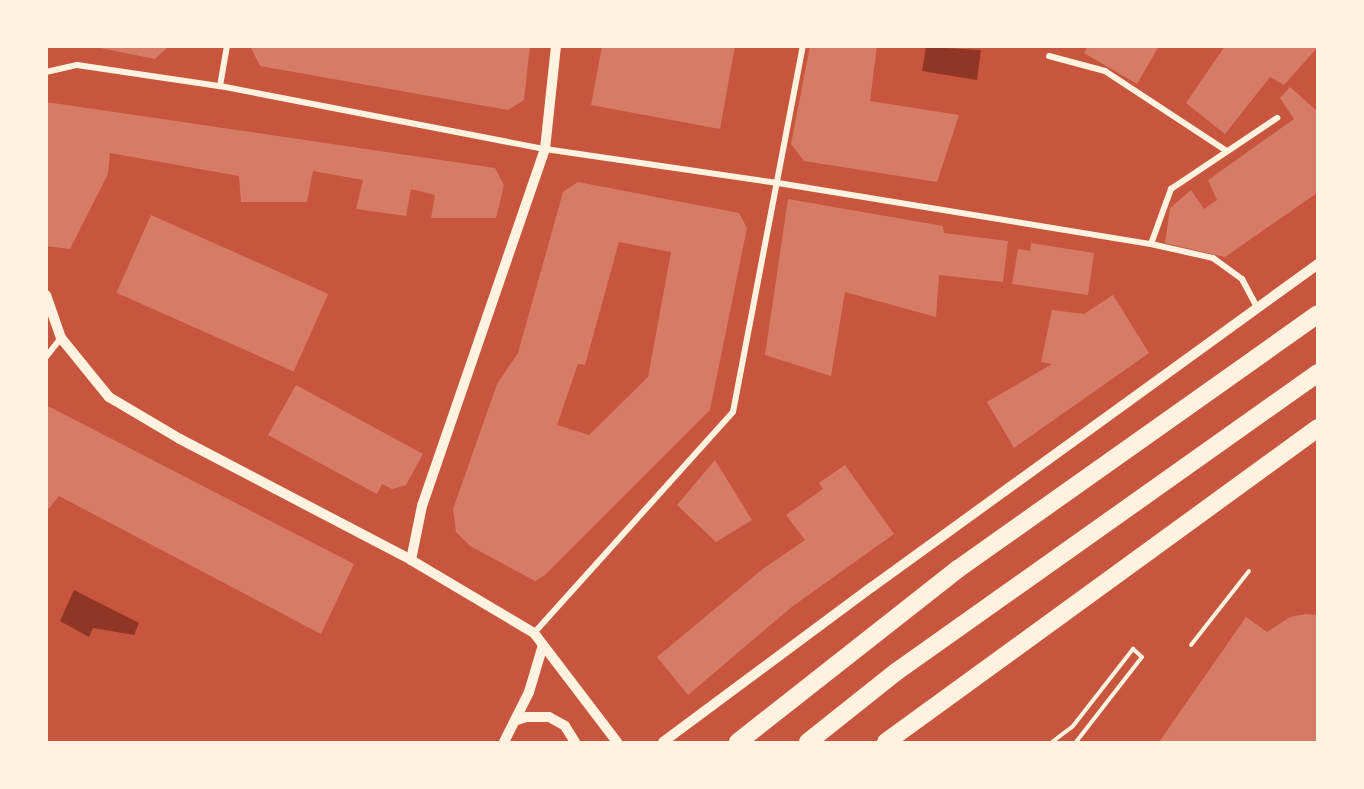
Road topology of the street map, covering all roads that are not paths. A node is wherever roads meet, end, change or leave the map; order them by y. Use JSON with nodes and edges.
{"nodes":[{"id":1,"x":227,"y":46,"type":"edge"},
{"id":2,"x":556,"y":46,"type":"edge"},
{"id":3,"x":803,"y":46,"type":"edge"},
{"id":4,"x":1048,"y":56,"type":"dead end"},
{"id":5,"x":46,"y":72,"type":"edge"},
{"id":6,"x":220,"y":86,"type":"junction"},
{"id":7,"x":1277,"y":118,"type":"dead end"},
{"id":8,"x":545,"y":149,"type":"junction"},
{"id":9,"x":1227,"y":151,"type":"junction"},
{"id":10,"x":778,"y":183,"type":"junction"},
{"id":11,"x":1151,"y":244,"type":"junction"},
{"id":12,"x":1317,"y":264,"type":"edge"},
{"id":13,"x":46,"y":295,"type":"edge"},
{"id":14,"x":1258,"y":309,"type":"junction"},
{"id":15,"x":1317,"y":314,"type":"edge"},
{"id":16,"x":62,"y":338,"type":"junction"},
{"id":17,"x":46,"y":357,"type":"edge"},
{"id":18,"x":1317,"y":373,"type":"edge"},
{"id":19,"x":1317,"y":428,"type":"edge"},
{"id":20,"x":411,"y":560,"type":"junction"},
{"id":21,"x":534,"y":633,"type":"junction"},
{"id":22,"x":543,"y":645,"type":"junction"},
{"id":23,"x":517,"y":720,"type":"junction"},
{"id":24,"x":504,"y":742,"type":"edge"},
{"id":25,"x":575,"y":742,"type":"edge"},
{"id":26,"x":618,"y":742,"type":"edge"},
{"id":27,"x":663,"y":742,"type":"edge"},
{"id":28,"x":738,"y":742,"type":"edge"},
{"id":29,"x":808,"y":742,"type":"edge"},
{"id":30,"x":886,"y":742,"type":"edge"}],
"edges":[{"from":1,"to":6,"type":"street"},
{"from":2,"to":8,"type":"street"},
{"from":3,"to":10,"type":"street"},
{"from":4,"to":9,"type":"street"},
{"from":5,"to":6,"type":"street"},
{"from":6,"to":8,"type":"street"},
{"from":7,"to":9,"type":"street"},
{"from":8,"to":10,"type":"street"},
{"from":8,"to":20,"type":"street"},
{"from":9,"to":11,"type":"street"},
{"from":10,"to":11,"type":"street"},
{"from":10,"to":21,"type":"street"},
{"from":11,"to":14,"type":"street"},
{"from":12,"to":14,"type":"street"},
{"from":13,"to":16,"type":"street"},
{"from":14,"to":27,"type":"street"},
{"from":15,"to":28,"type":"highway"},
{"from":16,"to":17,"type":"street"},
{"from":16,"to":20,"type":"street"},
{"from":18,"to":29,"type":"highway"},
{"from":19,"to":30,"type":"highway"},
{"from":20,"to":21,"type":"street"},
{"from":21,"to":22,"type":"street"},
{"from":22,"to":23,"type":"street"},
{"from":22,"to":26,"type":"street"},
{"from":23,"to":24,"type":"street"},
{"from":23,"to":25,"type":"street"}]}
